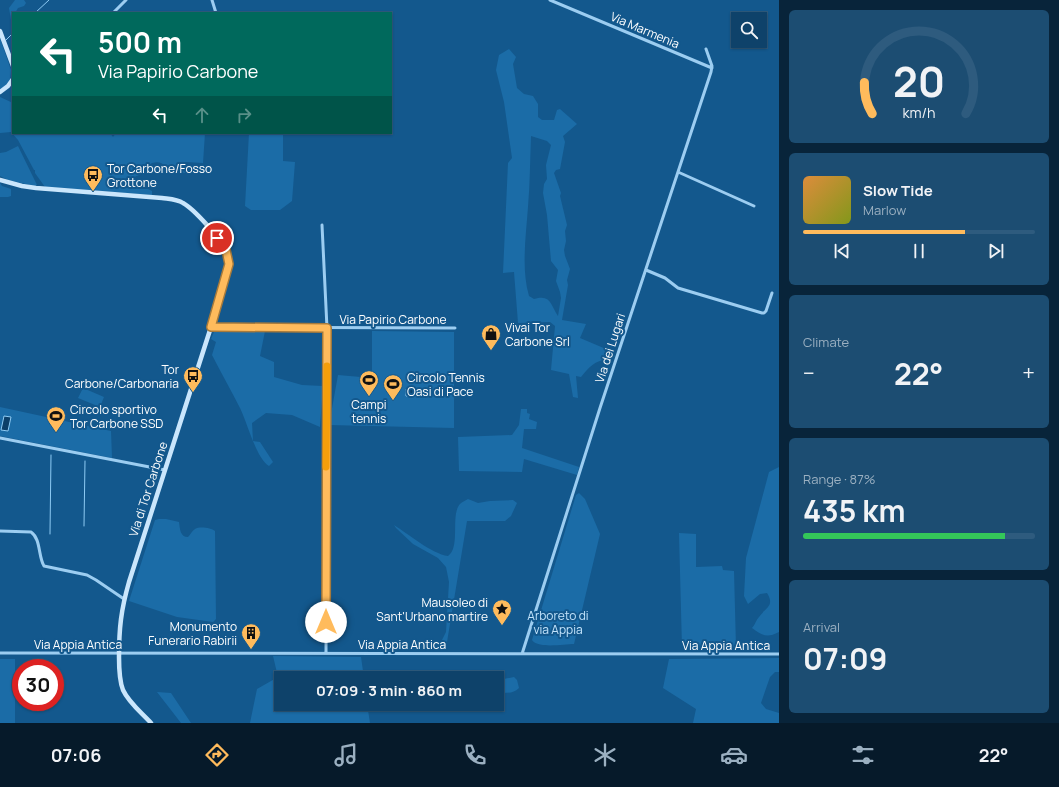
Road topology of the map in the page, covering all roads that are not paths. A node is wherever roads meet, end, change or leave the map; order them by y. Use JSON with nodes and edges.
{"nodes":[{"id":1,"x":126,"y":0,"type":"edge"},
{"id":2,"x":212,"y":0,"type":"edge"},
{"id":3,"x":550,"y":0,"type":"edge"},
{"id":4,"x":114,"y":12,"type":"edge"},
{"id":5,"x":216,"y":12,"type":"edge"},
{"id":6,"x":1,"y":32,"type":"edge"},
{"id":7,"x":706,"y":49,"type":"dead end"},
{"id":8,"x":12,"y":63,"type":"edge"},
{"id":9,"x":712,"y":68,"type":"junction"},
{"id":10,"x":12,"y":82,"type":"edge"},
{"id":11,"x":0,"y":92,"type":"edge"},
{"id":12,"x":678,"y":172,"type":"junction"},
{"id":13,"x":0,"y":180,"type":"edge"},
{"id":14,"x":754,"y":206,"type":"dead end"},
{"id":15,"x":322,"y":225,"type":"dead end"},
{"id":16,"x":646,"y":270,"type":"junction"},
{"id":17,"x":772,"y":293,"type":"dead end"},
{"id":18,"x":211,"y":327,"type":"junction"},
{"id":19,"x":327,"y":328,"type":"junction"},
{"id":20,"x":455,"y":328,"type":"dead end"},
{"id":21,"x":0,"y":438,"type":"edge"},
{"id":22,"x":165,"y":470,"type":"junction"},
{"id":23,"x":0,"y":531,"type":"edge"},
{"id":24,"x":124,"y":599,"type":"junction"},
{"id":25,"x":0,"y":653,"type":"edge"},
{"id":26,"x":119,"y":653,"type":"junction"},
{"id":27,"x":326,"y":653,"type":"junction"},
{"id":28,"x":522,"y":654,"type":"junction"},
{"id":29,"x":779,"y":654,"type":"edge"},
{"id":30,"x":151,"y":723,"type":"edge"}],
"edges":[{"from":1,"to":4,"type":"street"},
{"from":2,"to":5,"type":"street"},
{"from":3,"to":9,"type":"street","name":"Via Marmenia"},
{"from":6,"to":8,"type":"main road"},
{"from":7,"to":9,"type":"street"},
{"from":9,"to":12,"type":"street","name":"Via dei Lugari"},
{"from":10,"to":11,"type":"main road"},
{"from":12,"to":14,"type":"street"},
{"from":12,"to":16,"type":"street","name":"Via dei Lugari"},
{"from":13,"to":18,"type":"main road","name":"Via di Tor Carbone"},
{"from":15,"to":19,"type":"street"},
{"from":16,"to":17,"type":"street"},
{"from":16,"to":28,"type":"street","name":"Via dei Lugari"},
{"from":18,"to":19,"type":"street","name":"Via Papirio Carbone"},
{"from":18,"to":22,"type":"main road","name":"Via di Tor Carbone"},
{"from":19,"to":20,"type":"street","name":"Via Papirio Carbone"},
{"from":19,"to":27,"type":"street"},
{"from":21,"to":22,"type":"street"},
{"from":22,"to":24,"type":"main road","name":"Via di Tor Carbone"},
{"from":23,"to":24,"type":"street"},
{"from":24,"to":26,"type":"main road","name":"Via di Tor Carbone"},
{"from":25,"to":26,"type":"street","name":"Via Appia Antica"},
{"from":26,"to":27,"type":"street","name":"Via Appia Antica"},
{"from":26,"to":30,"type":"main road","name":"Via di Tor Carbone"},
{"from":27,"to":28,"type":"street","name":"Via Appia Antica"},
{"from":28,"to":29,"type":"street","name":"Via Appia Antica"}]}
